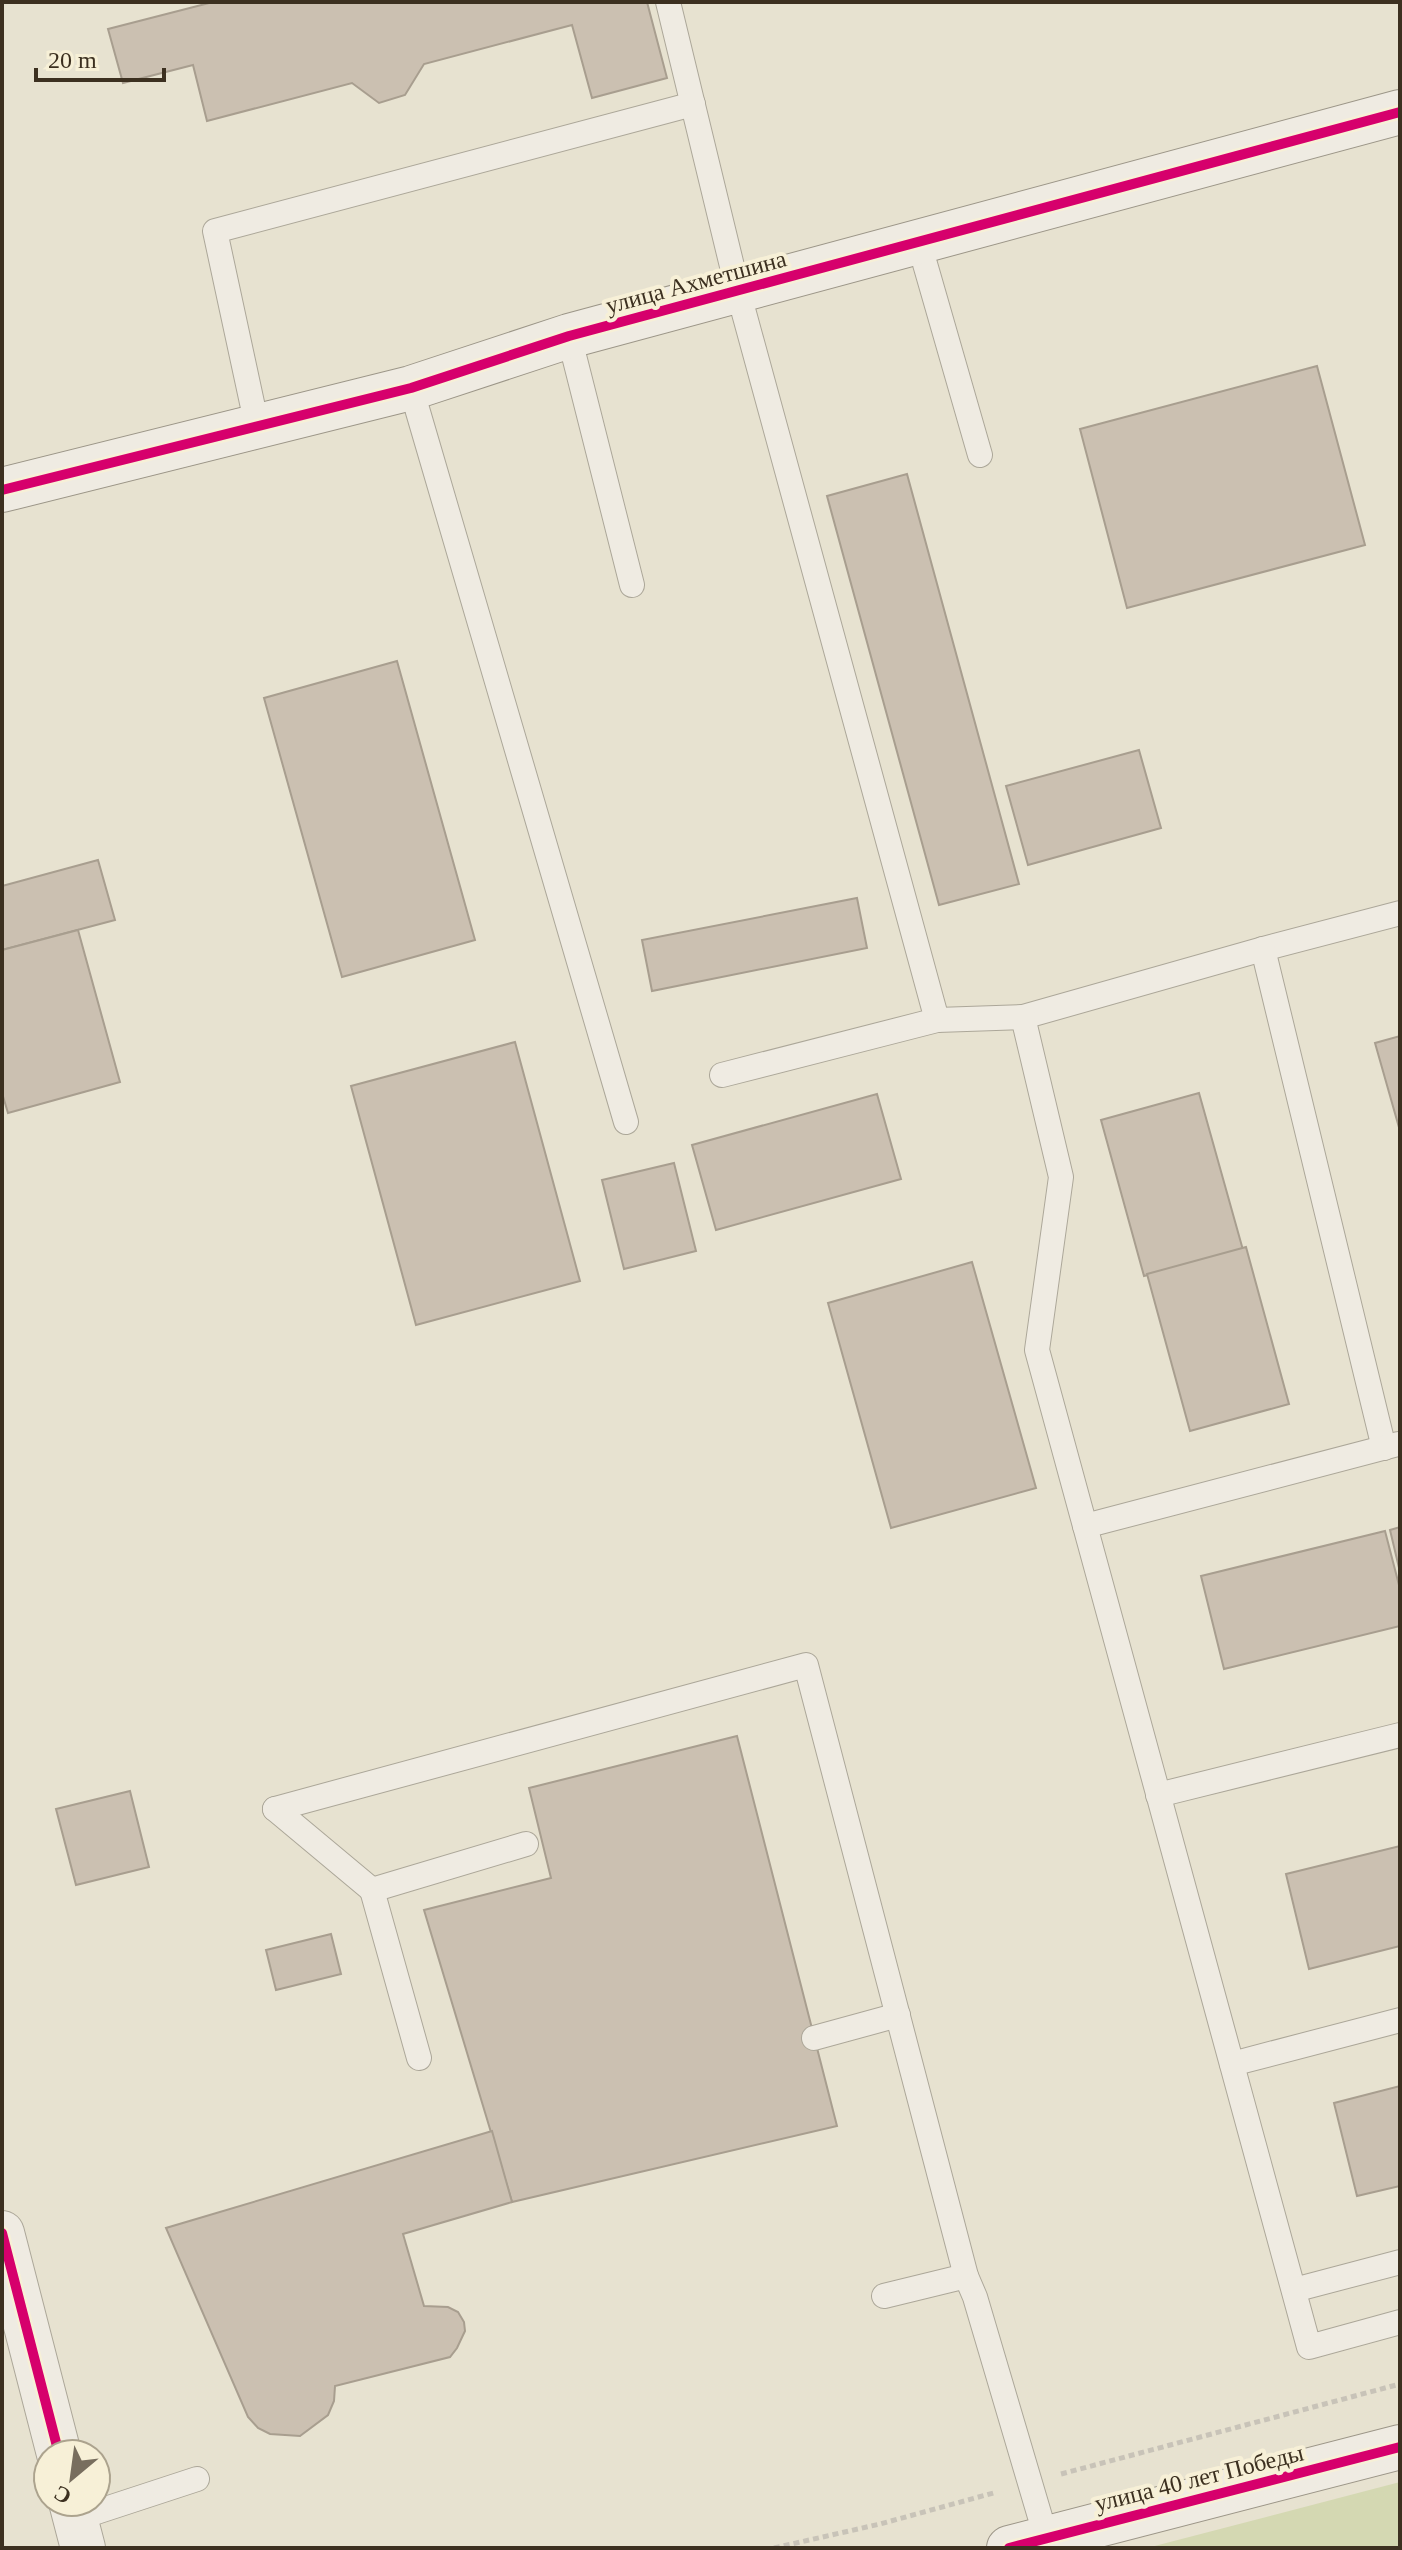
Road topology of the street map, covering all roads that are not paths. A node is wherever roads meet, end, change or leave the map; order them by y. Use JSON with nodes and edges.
{"nodes":[{"id":1,"x":668,"y":2,"type":"edge"},
{"id":2,"x":693,"y":104,"type":"junction"},
{"id":3,"x":1400,"y":112,"type":"edge"},
{"id":4,"x":919,"y":243,"type":"junction"},
{"id":5,"x":738,"y":291,"type":"junction"},
{"id":6,"x":569,"y":336,"type":"junction"},
{"id":7,"x":411,"y":388,"type":"junction"},
{"id":8,"x":257,"y":426,"type":"junction"},
{"id":9,"x":980,"y":455,"type":"dead end"},
{"id":10,"x":2,"y":490,"type":"edge"},
{"id":11,"x":632,"y":585,"type":"dead end"},
{"id":12,"x":1400,"y":913,"type":"edge"},
{"id":13,"x":1263,"y":949,"type":"junction"},
{"id":14,"x":1023,"y":1017,"type":"junction"},
{"id":15,"x":937,"y":1020,"type":"junction"},
{"id":16,"x":722,"y":1075,"type":"dead end"},
{"id":17,"x":626,"y":1122,"type":"dead end"},
{"id":18,"x":1392,"y":1446,"type":"edge"},
{"id":19,"x":1085,"y":1526,"type":"junction"},
{"id":20,"x":1400,"y":1735,"type":"edge"},
{"id":21,"x":1158,"y":1795,"type":"junction"},
{"id":22,"x":526,"y":1844,"type":"dead end"},
{"id":23,"x":372,"y":1890,"type":"junction"},
{"id":24,"x":898,"y":2015,"type":"junction"},
{"id":25,"x":1400,"y":2020,"type":"edge"},
{"id":26,"x":814,"y":2038,"type":"dead end"},
{"id":27,"x":419,"y":2058,"type":"dead end"},
{"id":28,"x":1232,"y":2064,"type":"junction"},
{"id":29,"x":2,"y":2233,"type":"edge"},
{"id":30,"x":1400,"y":2262,"type":"edge"},
{"id":31,"x":966,"y":2276,"type":"junction"},
{"id":32,"x":1294,"y":2290,"type":"junction"},
{"id":33,"x":884,"y":2296,"type":"dead end"},
{"id":34,"x":1400,"y":2322,"type":"edge"},
{"id":35,"x":55,"y":2438,"type":"edge"},
{"id":36,"x":1400,"y":2447,"type":"edge"},
{"id":37,"x":197,"y":2479,"type":"dead end"},
{"id":38,"x":77,"y":2523,"type":"edge"},
{"id":39,"x":1028,"y":2543,"type":"edge"}],
"edges":[{"from":1,"to":2,"type":"lane"},
{"from":2,"to":5,"type":"lane"},
{"from":2,"to":8,"type":"lane"},
{"from":3,"to":4,"type":"street","name":"улица Ахметшина"},
{"from":4,"to":5,"type":"street","name":"улица Ахметшина"},
{"from":4,"to":9,"type":"lane"},
{"from":5,"to":6,"type":"street","name":"улица Ахметшина"},
{"from":5,"to":15,"type":"lane"},
{"from":6,"to":7,"type":"street","name":"улица Ахметшина"},
{"from":6,"to":11,"type":"lane"},
{"from":7,"to":8,"type":"street","name":"улица Ахметшина"},
{"from":7,"to":17,"type":"lane"},
{"from":8,"to":10,"type":"street","name":"улица Ахметшина"},
{"from":12,"to":13,"type":"lane"},
{"from":13,"to":14,"type":"lane"},
{"from":13,"to":18,"type":"lane"},
{"from":14,"to":15,"type":"lane"},
{"from":14,"to":19,"type":"lane"},
{"from":15,"to":16,"type":"lane"},
{"from":18,"to":19,"type":"lane"},
{"from":19,"to":21,"type":"lane"},
{"from":20,"to":21,"type":"lane"},
{"from":21,"to":28,"type":"lane"},
{"from":22,"to":23,"type":"lane"},
{"from":23,"to":24,"type":"lane"},
{"from":23,"to":27,"type":"lane"},
{"from":24,"to":26,"type":"lane"},
{"from":24,"to":31,"type":"lane"},
{"from":25,"to":28,"type":"lane"},
{"from":28,"to":32,"type":"lane"},
{"from":29,"to":35,"type":"street"},
{"from":30,"to":32,"type":"lane"},
{"from":31,"to":33,"type":"lane"},
{"from":31,"to":39,"type":"lane"},
{"from":32,"to":34,"type":"lane"},
{"from":36,"to":39,"type":"street","name":"улица 40 лет Победы"},
{"from":37,"to":38,"type":"lane"}]}
